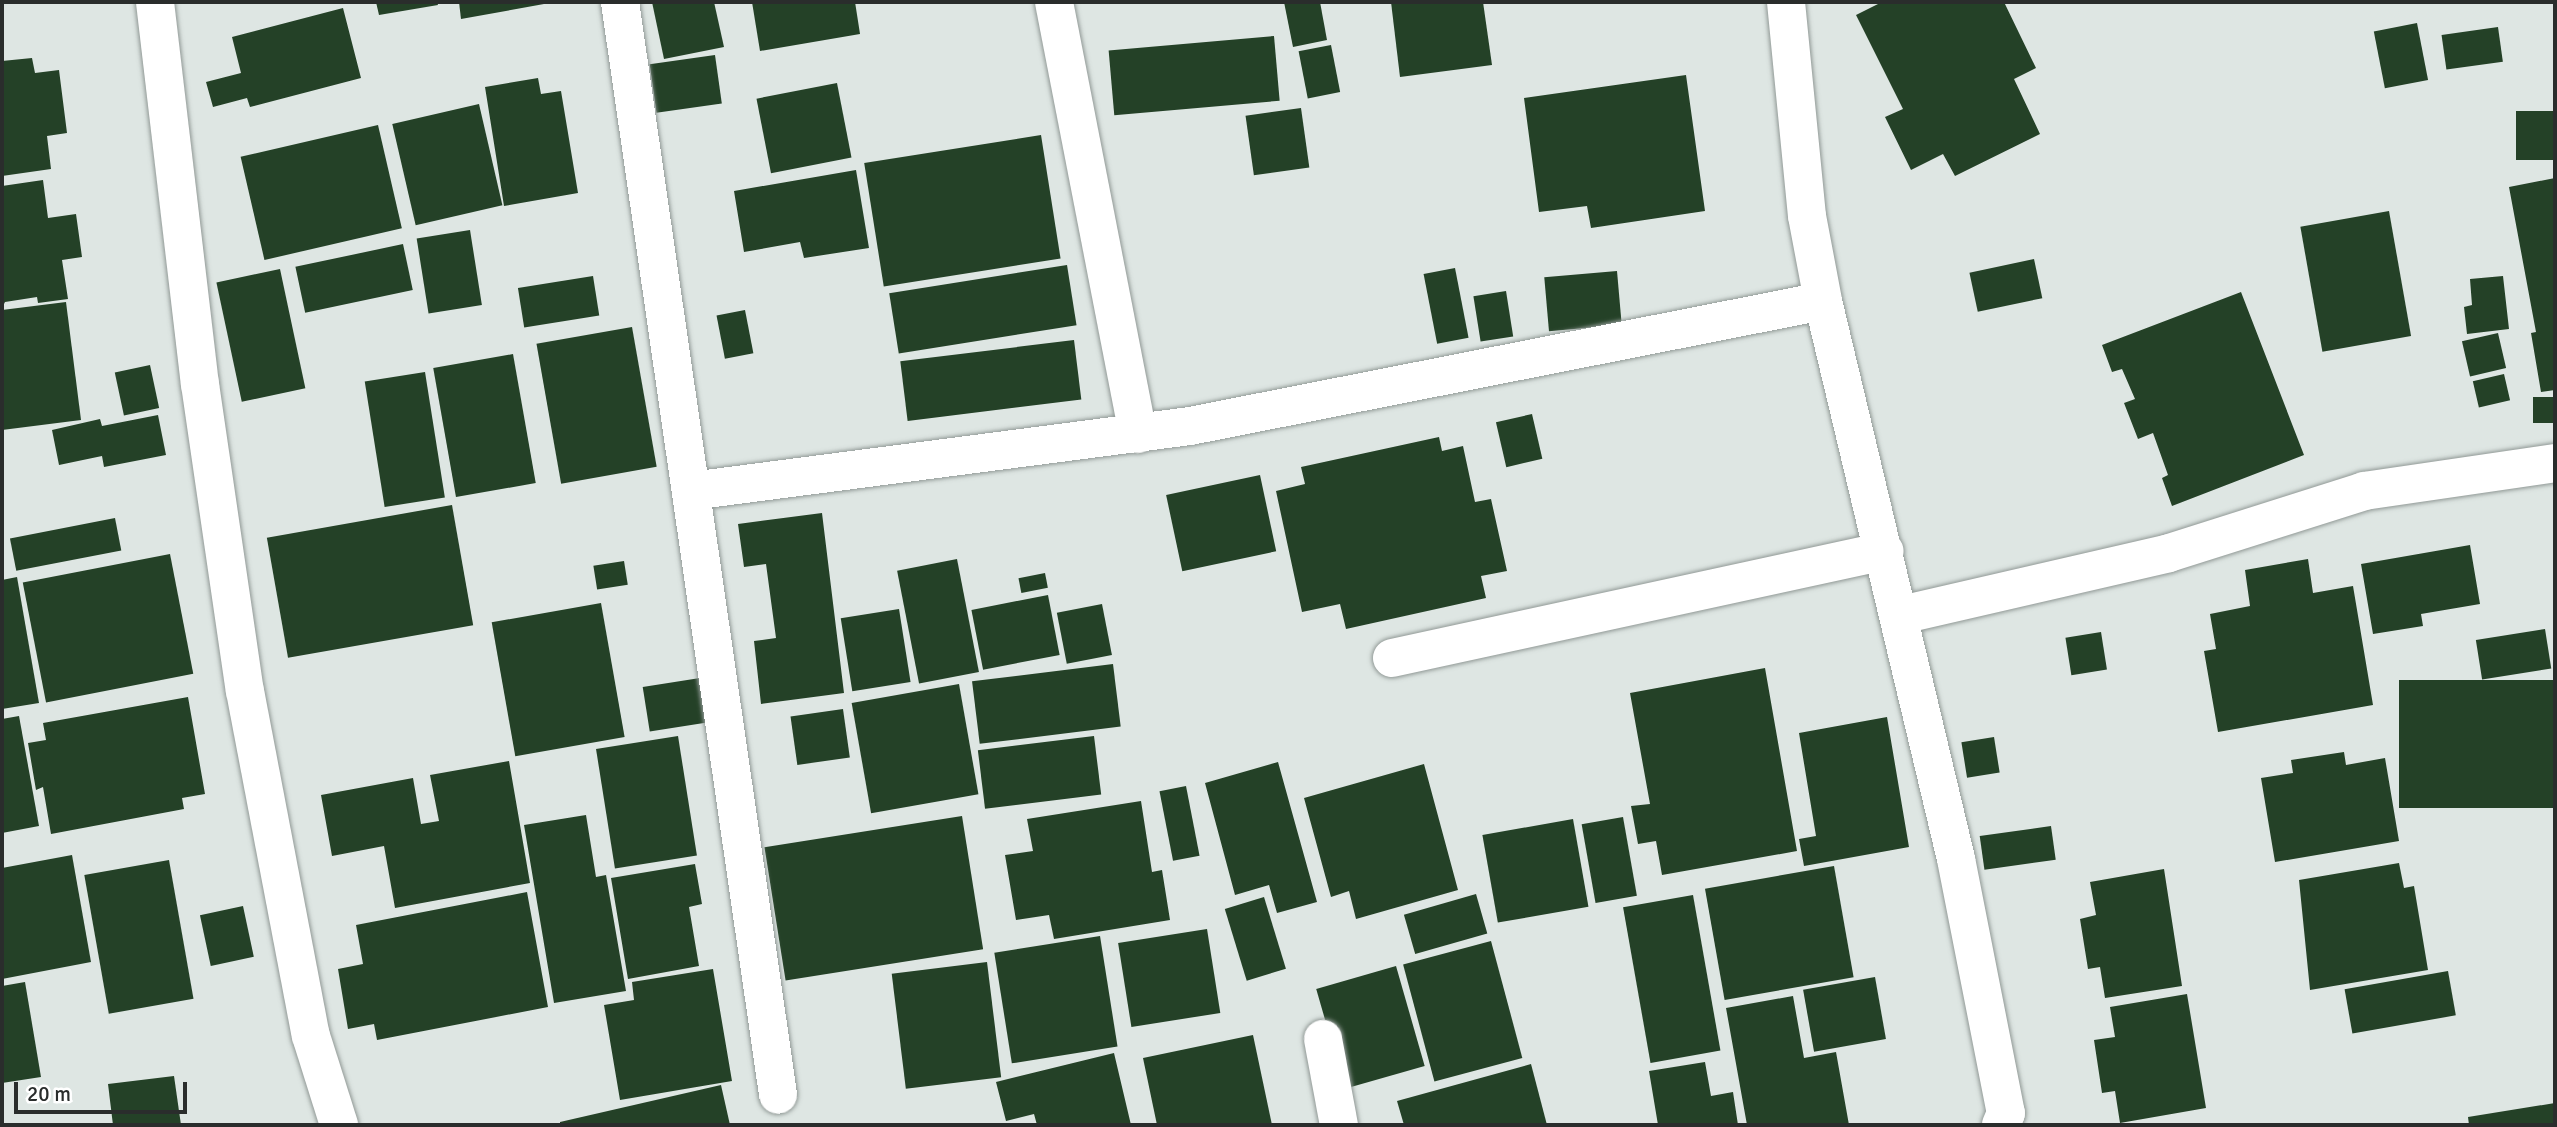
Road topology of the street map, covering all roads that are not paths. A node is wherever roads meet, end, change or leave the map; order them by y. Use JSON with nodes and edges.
{"nodes":[{"id":1,"x":155,"y":2,"type":"edge"},
{"id":2,"x":620,"y":2,"type":"edge"},
{"id":3,"x":1054,"y":2,"type":"edge"},
{"id":4,"x":1786,"y":2,"type":"edge"},
{"id":5,"x":1823,"y":301,"type":"junction"},
{"id":6,"x":1138,"y":434,"type":"junction"},
{"id":7,"x":2555,"y":463,"type":"edge"},
{"id":8,"x":691,"y":491,"type":"junction"},
{"id":9,"x":1885,"y":551,"type":"junction"},
{"id":10,"x":1901,"y":615,"type":"junction"},
{"id":11,"x":1392,"y":658,"type":"dead end"},
{"id":12,"x":1323,"y":1040,"type":"dead end"},
{"id":13,"x":778,"y":1095,"type":"dead end"},
{"id":14,"x":339,"y":1125,"type":"edge"},
{"id":15,"x":1339,"y":1125,"type":"edge"},
{"id":16,"x":2001,"y":1125,"type":"edge"}],
"edges":[{"from":1,"to":14,"type":"street"},
{"from":2,"to":8,"type":"street"},
{"from":3,"to":6,"type":"street"},
{"from":4,"to":5,"type":"street"},
{"from":5,"to":6,"type":"street"},
{"from":5,"to":9,"type":"street"},
{"from":6,"to":8,"type":"street"},
{"from":7,"to":10,"type":"street"},
{"from":8,"to":13,"type":"street"},
{"from":9,"to":10,"type":"street"},
{"from":9,"to":11,"type":"street"},
{"from":10,"to":16,"type":"street"},
{"from":12,"to":15,"type":"street"}]}
